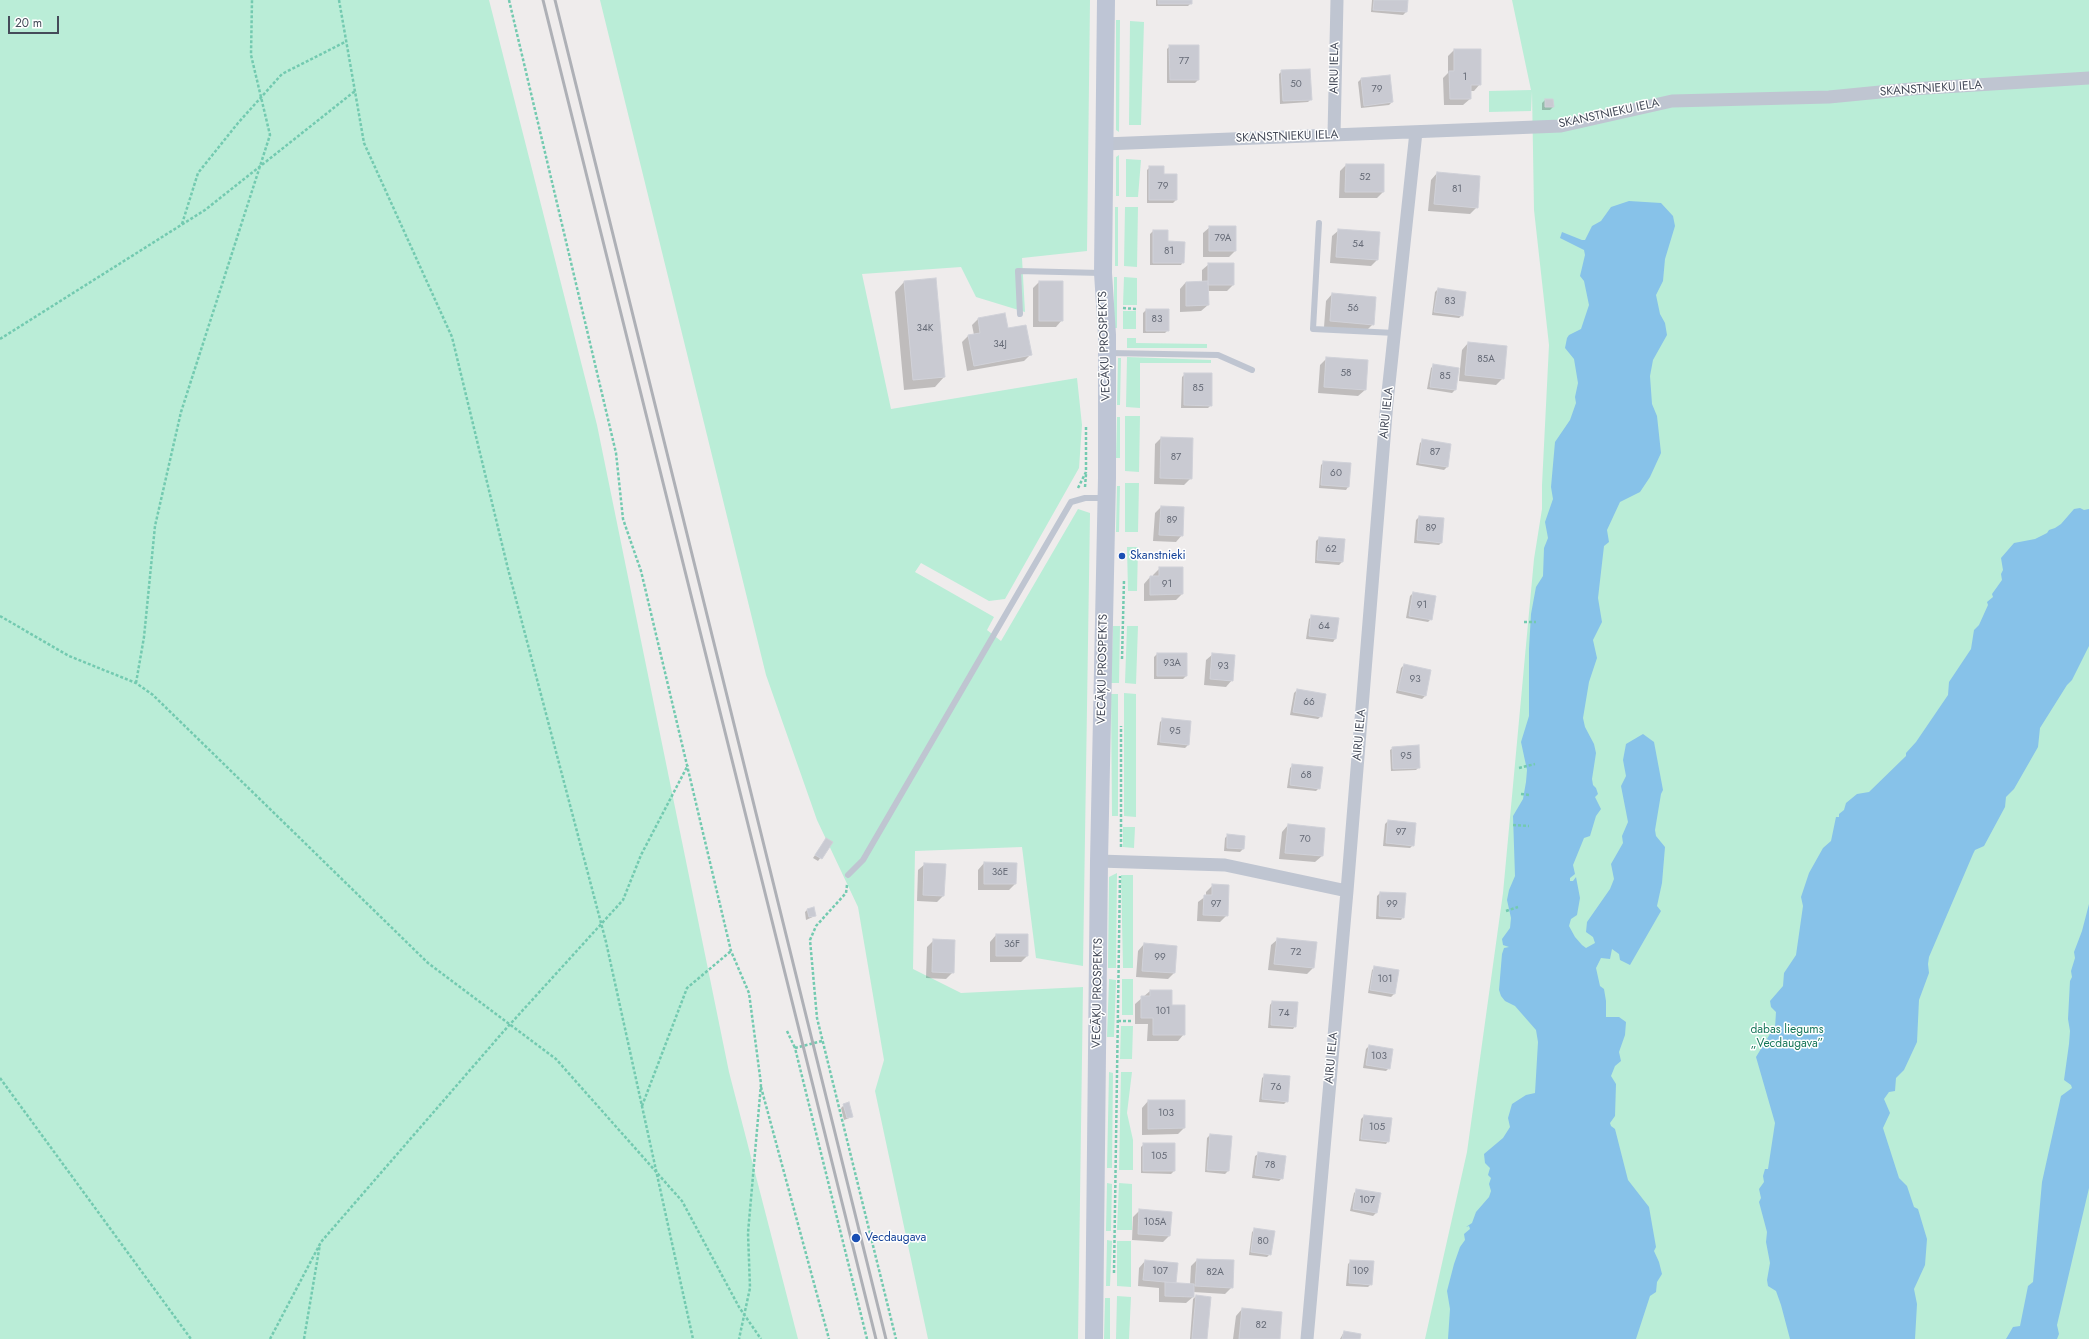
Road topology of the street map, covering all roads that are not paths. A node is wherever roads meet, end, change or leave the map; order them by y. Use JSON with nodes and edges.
{"nodes":[{"id":1,"x":1106,"y":0,"type":"edge"},
{"id":2,"x":1337,"y":0,"type":"edge"},
{"id":3,"x":2089,"y":78,"type":"edge"},
{"id":4,"x":1416,"y":132,"type":"junction"},
{"id":5,"x":1334,"y":135,"type":"junction"},
{"id":6,"x":1104,"y":144,"type":"junction"},
{"id":7,"x":1319,"y":223,"type":"dead end"},
{"id":8,"x":1102,"y":273,"type":"junction"},
{"id":9,"x":1020,"y":314,"type":"dead end"},
{"id":10,"x":1396,"y":333,"type":"junction"},
{"id":11,"x":1107,"y":353,"type":"junction"},
{"id":12,"x":1252,"y":370,"type":"dead end"},
{"id":13,"x":1107,"y":498,"type":"junction"},
{"id":14,"x":1100,"y":861,"type":"junction"},
{"id":15,"x":848,"y":875,"type":"road end"},
{"id":16,"x":1347,"y":891,"type":"junction"},
{"id":17,"x":1094,"y":1339,"type":"edge"},
{"id":18,"x":1307,"y":1339,"type":"edge"}],
"edges":[{"from":1,"to":6,"type":"main road","name":"VECĀĶU PROSPEKTS"},
{"from":2,"to":5,"type":"street","name":"AIRU IELA"},
{"from":3,"to":4,"type":"street","name":"SKANSTNIEKU IELA"},
{"from":4,"to":5,"type":"street","name":"SKANSTNIEKU IELA"},
{"from":4,"to":10,"type":"street","name":"AIRU IELA"},
{"from":5,"to":6,"type":"street","name":"SKANSTNIEKU IELA"},
{"from":6,"to":8,"type":"main road","name":"VECĀĶU PROSPEKTS"},
{"from":7,"to":10,"type":"lane"},
{"from":8,"to":9,"type":"lane"},
{"from":8,"to":11,"type":"main road","name":"VECĀĶU PROSPEKTS"},
{"from":10,"to":16,"type":"street","name":"AIRU IELA"},
{"from":11,"to":12,"type":"lane"},
{"from":11,"to":13,"type":"main road","name":"VECĀĶU PROSPEKTS"},
{"from":13,"to":14,"type":"main road","name":"VECĀĶU PROSPEKTS"},
{"from":13,"to":15,"type":"lane"},
{"from":14,"to":16,"type":"street"},
{"from":14,"to":17,"type":"main road","name":"VECĀĶU PROSPEKTS"},
{"from":16,"to":18,"type":"street","name":"AIRU IELA"}]}
